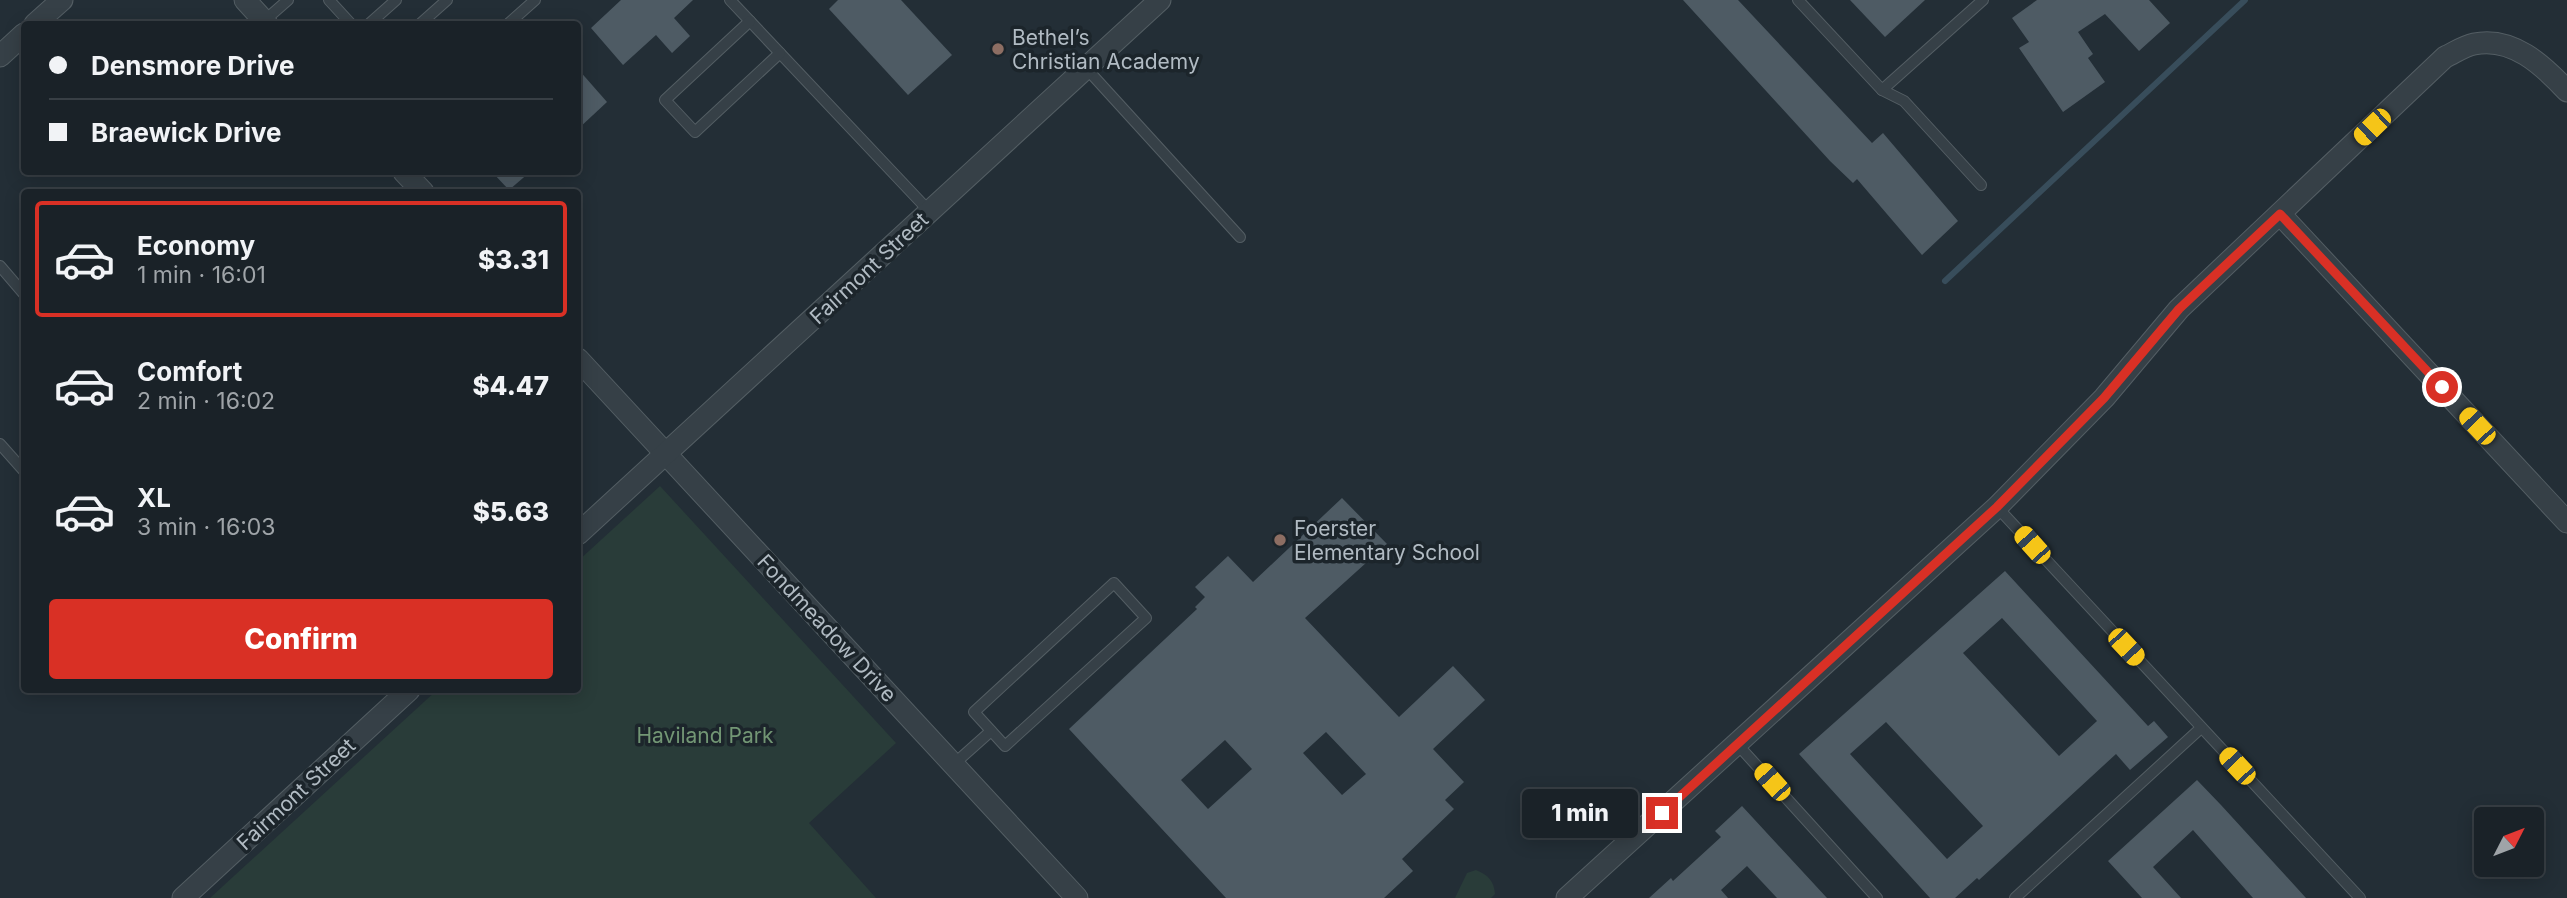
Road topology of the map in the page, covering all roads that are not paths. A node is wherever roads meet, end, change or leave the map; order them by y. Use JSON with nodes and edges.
{"nodes":[{"id":1,"x":61,"y":0,"type":"edge"},
{"id":2,"x":245,"y":0,"type":"edge"},
{"id":3,"x":288,"y":0,"type":"edge"},
{"id":4,"x":329,"y":0,"type":"edge"},
{"id":5,"x":396,"y":0,"type":"edge"},
{"id":6,"x":447,"y":0,"type":"edge"},
{"id":7,"x":535,"y":0,"type":"edge"},
{"id":8,"x":730,"y":0,"type":"edge"},
{"id":9,"x":1160,"y":0,"type":"edge"},
{"id":10,"x":1798,"y":0,"type":"edge"},
{"id":11,"x":1983,"y":0,"type":"edge"},
{"id":12,"x":38,"y":21,"type":"edge"},
{"id":13,"x":264,"y":21,"type":"edge"},
{"id":14,"x":268,"y":21,"type":"edge"},
{"id":15,"x":348,"y":21,"type":"edge"},
{"id":16,"x":372,"y":21,"type":"edge"},
{"id":17,"x":423,"y":21,"type":"edge"},
{"id":18,"x":511,"y":21,"type":"edge"},
{"id":19,"x":750,"y":21,"type":"junction"},
{"id":20,"x":21,"y":37,"type":"edge"},
{"id":21,"x":780,"y":53,"type":"junction"},
{"id":22,"x":0,"y":56,"type":"edge"},
{"id":23,"x":1086,"y":68,"type":"junction"},
{"id":24,"x":1882,"y":90,"type":"junction"},
{"id":25,"x":2567,"y":91,"type":"edge"},
{"id":26,"x":407,"y":175,"type":"edge"},
{"id":27,"x":1981,"y":185,"type":"dead end"},
{"id":28,"x":420,"y":189,"type":"edge"},
{"id":29,"x":930,"y":212,"type":"junction"},
{"id":30,"x":2280,"y":214,"type":"junction"},
{"id":31,"x":1240,"y":237,"type":"dead end"},
{"id":32,"x":0,"y":266,"type":"edge"},
{"id":33,"x":21,"y":290,"type":"edge"},
{"id":34,"x":581,"y":362,"type":"edge"},
{"id":35,"x":0,"y":444,"type":"edge"},
{"id":36,"x":665,"y":453,"type":"junction"},
{"id":37,"x":21,"y":468,"type":"edge"},
{"id":38,"x":1997,"y":507,"type":"junction"},
{"id":39,"x":2567,"y":522,"type":"edge"},
{"id":40,"x":581,"y":531,"type":"edge"},
{"id":41,"x":406,"y":693,"type":"edge"},
{"id":42,"x":2201,"y":728,"type":"junction"},
{"id":43,"x":991,"y":731,"type":"junction"},
{"id":44,"x":1738,"y":745,"type":"junction"},
{"id":45,"x":954,"y":764,"type":"junction"},
{"id":46,"x":183,"y":898,"type":"edge"},
{"id":47,"x":1077,"y":898,"type":"edge"},
{"id":48,"x":1567,"y":898,"type":"edge"},
{"id":49,"x":1877,"y":898,"type":"edge"},
{"id":50,"x":2015,"y":898,"type":"edge"},
{"id":51,"x":2360,"y":898,"type":"edge"}],
"edges":[{"from":1,"to":12,"type":"street"},
{"from":2,"to":13,"type":"street"},
{"from":3,"to":14,"type":"lane"},
{"from":4,"to":15,"type":"lane"},
{"from":5,"to":16,"type":"lane"},
{"from":6,"to":17,"type":"lane"},
{"from":7,"to":18,"type":"lane"},
{"from":8,"to":19,"type":"lane"},
{"from":9,"to":23,"type":"street","name":"Fairmont Street"},
{"from":10,"to":24,"type":"lane"},
{"from":11,"to":24,"type":"lane"},
{"from":19,"to":21,"type":"lane"},
{"from":19,"to":21,"type":"lane"},
{"from":20,"to":22,"type":"street"},
{"from":21,"to":29,"type":"lane"},
{"from":23,"to":29,"type":"street","name":"Fairmont Street"},
{"from":23,"to":31,"type":"lane"},
{"from":24,"to":27,"type":"lane"},
{"from":25,"to":30,"type":"street"},
{"from":26,"to":28,"type":"street"},
{"from":29,"to":36,"type":"street","name":"Fairmont Street"},
{"from":30,"to":38,"type":"street"},
{"from":30,"to":39,"type":"street"},
{"from":32,"to":33,"type":"lane"},
{"from":34,"to":36,"type":"street","name":"Fondmeadow Drive"},
{"from":35,"to":37,"type":"lane"},
{"from":36,"to":40,"type":"street","name":"Fairmont Street"},
{"from":36,"to":45,"type":"street","name":"Fondmeadow Drive"},
{"from":38,"to":42,"type":"lane"},
{"from":38,"to":44,"type":"street"},
{"from":41,"to":46,"type":"street","name":"Fairmont Street"},
{"from":42,"to":50,"type":"lane"},
{"from":42,"to":51,"type":"lane"},
{"from":43,"to":43,"type":"lane"},
{"from":43,"to":45,"type":"lane"},
{"from":44,"to":48,"type":"street"},
{"from":44,"to":49,"type":"lane"},
{"from":45,"to":47,"type":"street","name":"Fondmeadow Drive"}]}
